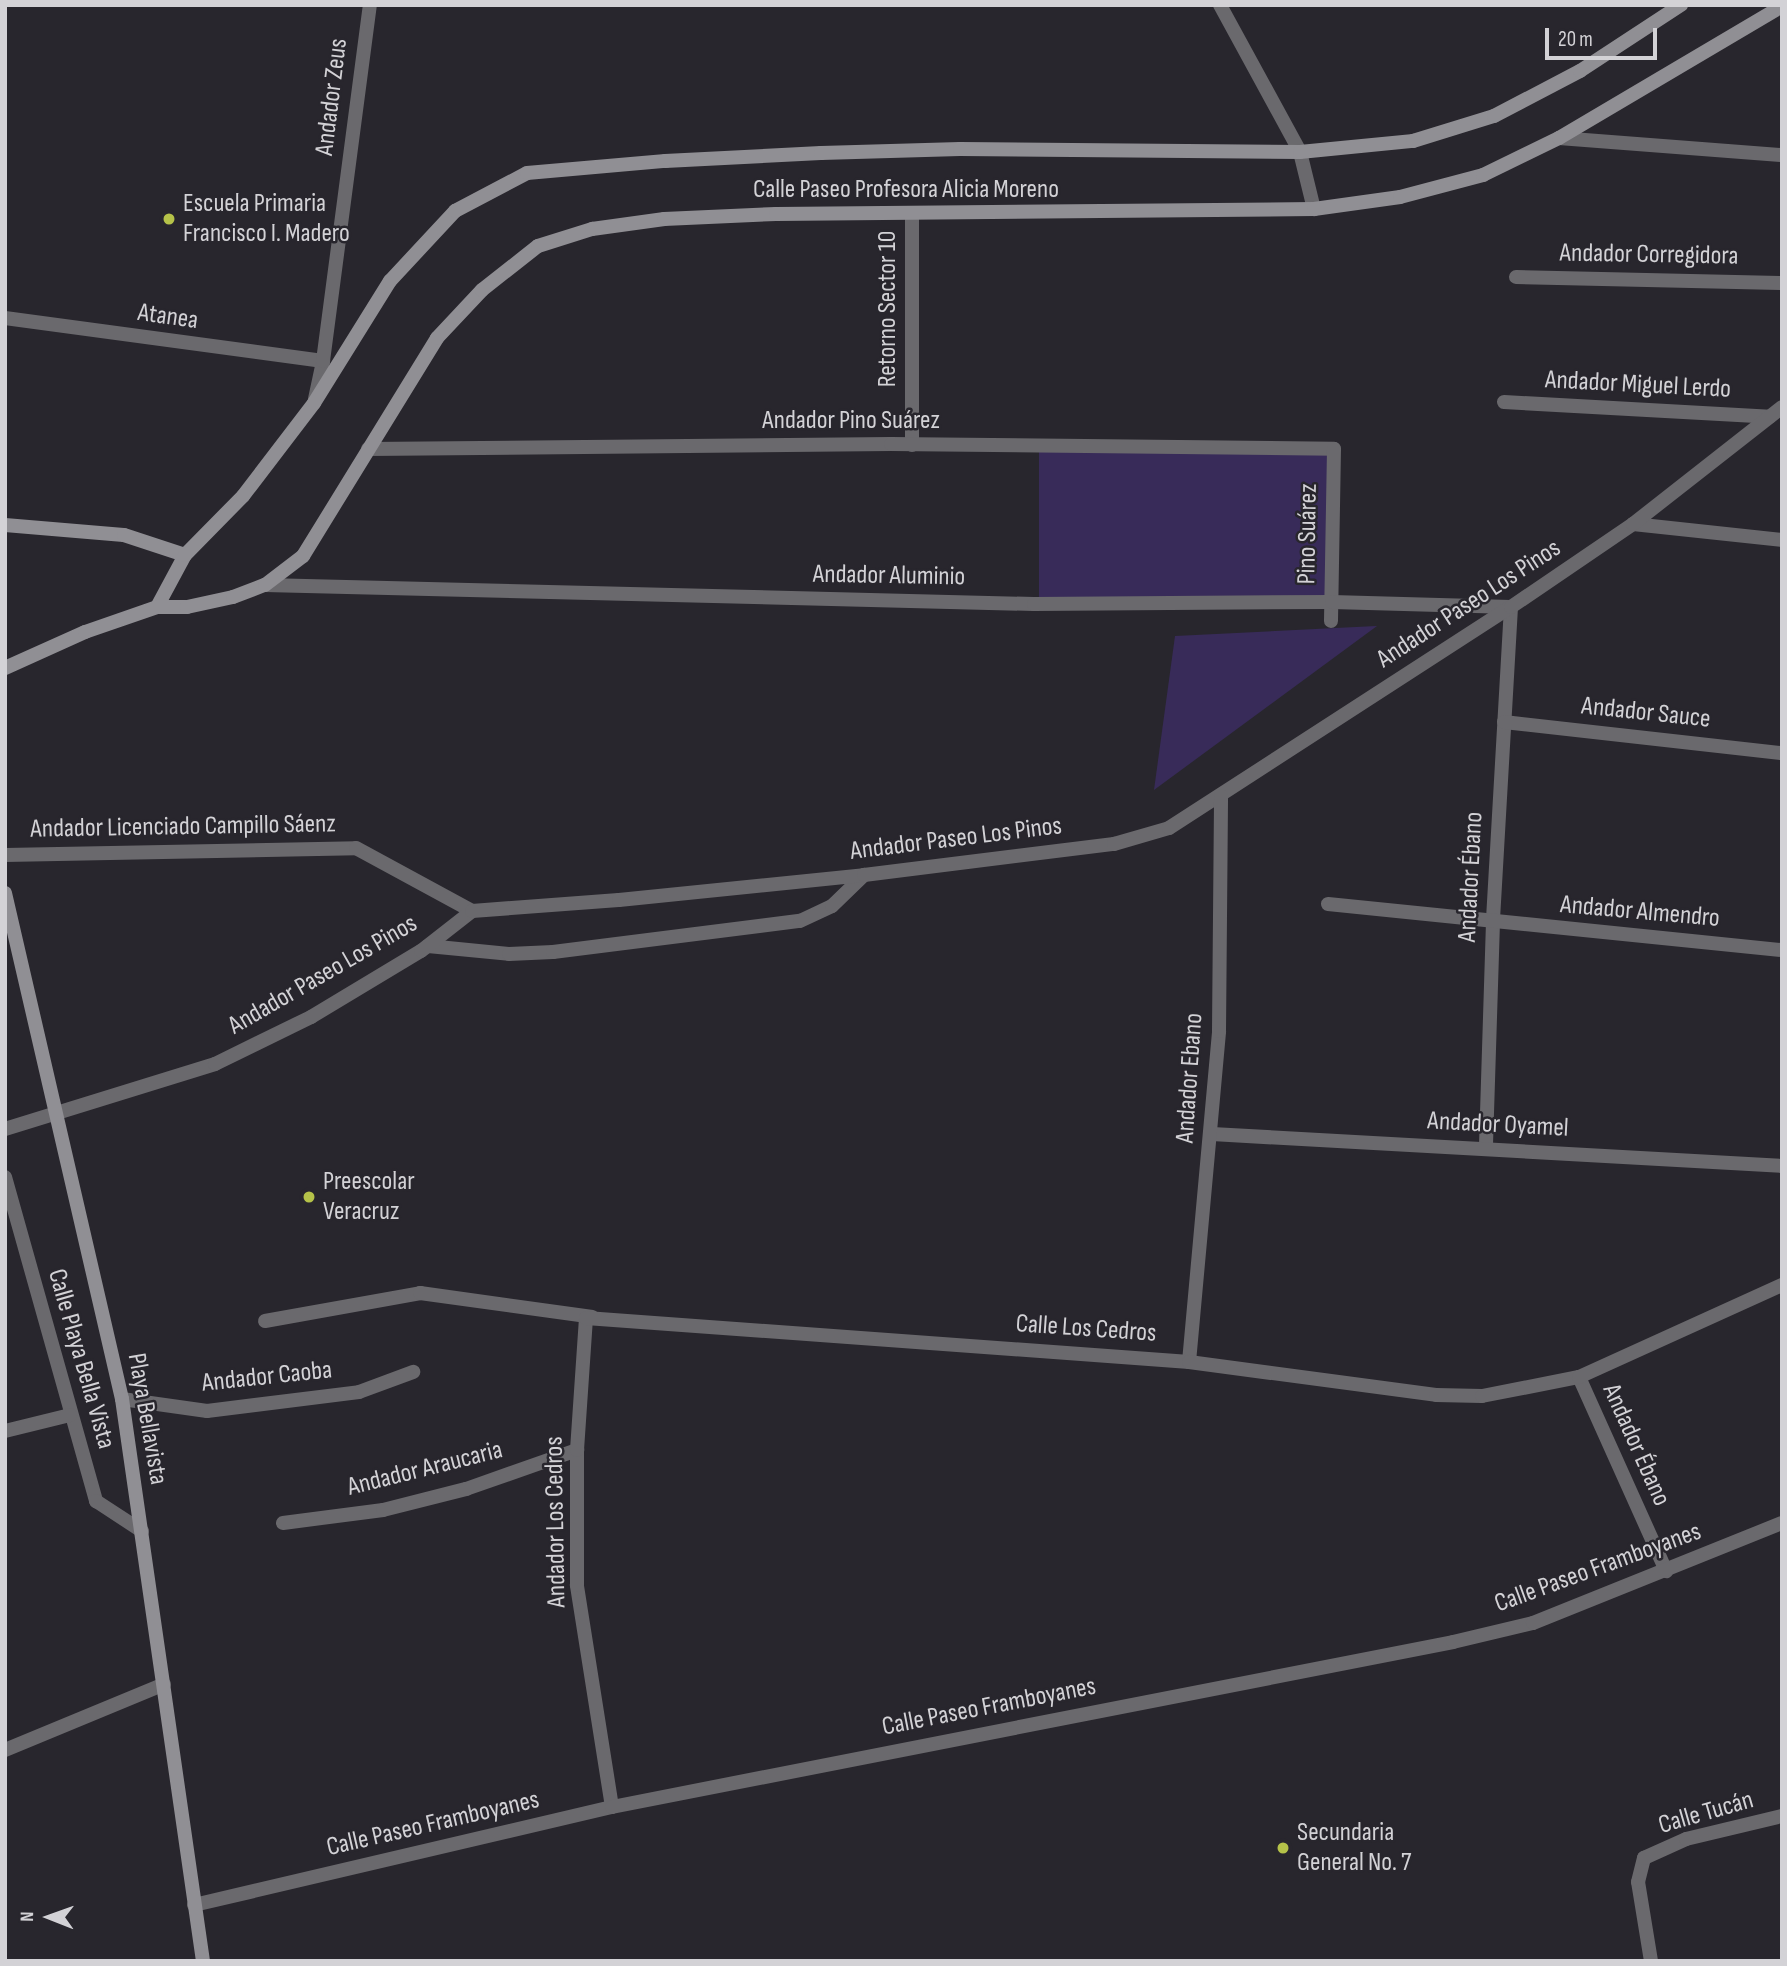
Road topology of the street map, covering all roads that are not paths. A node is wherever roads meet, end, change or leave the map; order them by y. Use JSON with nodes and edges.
{"nodes":[{"id":1,"x":370,"y":5,"type":"edge"},
{"id":2,"x":1220,"y":5,"type":"edge"},
{"id":3,"x":1681,"y":5,"type":"edge"},
{"id":4,"x":1782,"y":6,"type":"edge"},
{"id":5,"x":1559,"y":138,"type":"junction"},
{"id":6,"x":1300,"y":152,"type":"junction"},
{"id":7,"x":1782,"y":155,"type":"edge"},
{"id":8,"x":1314,"y":209,"type":"junction"},
{"id":9,"x":912,"y":215,"type":"junction"},
{"id":10,"x":1516,"y":277,"type":"dead end"},
{"id":11,"x":1782,"y":283,"type":"edge"},
{"id":12,"x":5,"y":318,"type":"edge"},
{"id":13,"x":323,"y":361,"type":"junction"},
{"id":14,"x":314,"y":402,"type":"junction"},
{"id":15,"x":1504,"y":402,"type":"dead end"},
{"id":16,"x":1776,"y":412,"type":"edge"},
{"id":17,"x":912,"y":445,"type":"junction"},
{"id":18,"x":368,"y":449,"type":"junction"},
{"id":19,"x":1334,"y":449,"type":"joint"},
{"id":20,"x":1633,"y":524,"type":"junction"},
{"id":21,"x":5,"y":525,"type":"edge"},
{"id":22,"x":1782,"y":540,"type":"edge"},
{"id":23,"x":185,"y":555,"type":"junction"},
{"id":24,"x":265,"y":585,"type":"junction"},
{"id":25,"x":1332,"y":603,"type":"junction"},
{"id":26,"x":157,"y":607,"type":"junction"},
{"id":27,"x":1511,"y":607,"type":"junction"},
{"id":28,"x":1331,"y":621,"type":"dead end"},
{"id":29,"x":5,"y":668,"type":"edge"},
{"id":30,"x":1504,"y":722,"type":"junction"},
{"id":31,"x":1782,"y":753,"type":"edge"},
{"id":32,"x":1221,"y":796,"type":"junction"},
{"id":33,"x":5,"y":855,"type":"edge"},
{"id":34,"x":864,"y":875,"type":"junction"},
{"id":35,"x":5,"y":893,"type":"edge"},
{"id":36,"x":1328,"y":904,"type":"dead end"},
{"id":37,"x":472,"y":911,"type":"junction"},
{"id":38,"x":1493,"y":922,"type":"junction"},
{"id":39,"x":428,"y":946,"type":"junction"},
{"id":40,"x":1782,"y":950,"type":"edge"},
{"id":41,"x":54,"y":1112,"type":"junction"},
{"id":42,"x":5,"y":1129,"type":"edge"},
{"id":43,"x":1212,"y":1134,"type":"junction"},
{"id":44,"x":1486,"y":1149,"type":"junction"},
{"id":45,"x":1782,"y":1166,"type":"edge"},
{"id":46,"x":5,"y":1177,"type":"edge"},
{"id":47,"x":1782,"y":1285,"type":"edge"},
{"id":48,"x":592,"y":1318,"type":"junction"},
{"id":49,"x":265,"y":1321,"type":"dead end"},
{"id":50,"x":1189,"y":1362,"type":"junction"},
{"id":51,"x":413,"y":1372,"type":"dead end"},
{"id":52,"x":1579,"y":1377,"type":"junction"},
{"id":53,"x":122,"y":1399,"type":"junction"},
{"id":54,"x":70,"y":1415,"type":"junction"},
{"id":55,"x":5,"y":1431,"type":"edge"},
{"id":56,"x":577,"y":1450,"type":"junction"},
{"id":57,"x":283,"y":1523,"type":"dead end"},
{"id":58,"x":1782,"y":1523,"type":"edge"},
{"id":59,"x":142,"y":1531,"type":"junction"},
{"id":60,"x":1762,"y":1532,"type":"junction"},
{"id":61,"x":1782,"y":1532,"type":"edge"},
{"id":62,"x":1666,"y":1572,"type":"junction"},
{"id":63,"x":164,"y":1685,"type":"junction"},
{"id":64,"x":5,"y":1750,"type":"edge"},
{"id":65,"x":612,"y":1807,"type":"junction"},
{"id":66,"x":1782,"y":1816,"type":"edge"},
{"id":67,"x":194,"y":1905,"type":"junction"},
{"id":68,"x":203,"y":1961,"type":"edge"},
{"id":69,"x":1651,"y":1961,"type":"edge"}],
"edges":[{"from":1,"to":13,"type":"street","name":"Andador Zeus"},
{"from":2,"to":6,"type":"street"},
{"from":3,"to":6,"type":"street","name":"Calle Paseo Profesora Alicia Moreno"},
{"from":4,"to":5,"type":"street","name":"Calle Paseo Profesora Alicia Moreno"},
{"from":5,"to":7,"type":"street"},
{"from":5,"to":8,"type":"street","name":"Calle Paseo Profesora Alicia Moreno"},
{"from":6,"to":8,"type":"street"},
{"from":6,"to":14,"type":"street","name":"Calle Paseo Profesora Alicia Moreno"},
{"from":8,"to":9,"type":"street","name":"Calle Paseo Profesora Alicia Moreno"},
{"from":9,"to":17,"type":"street","name":"Retorno Sector 10"},
{"from":9,"to":18,"type":"street","name":"Calle Paseo Profesora Alicia Moreno"},
{"from":10,"to":11,"type":"street","name":"Andador Corregidora"},
{"from":12,"to":13,"type":"street","name":"Atanea"},
{"from":13,"to":14,"type":"street","name":"Andador Zeus"},
{"from":14,"to":23,"type":"street","name":"Calle Paseo Profesora Alicia Moreno"},
{"from":15,"to":16,"type":"street","name":"Andador Miguel Lerdo"},
{"from":16,"to":20,"type":"street","name":"Andador Paseo Los Pinos"},
{"from":17,"to":18,"type":"street","name":"Andador Pino Suárez"},
{"from":17,"to":19,"type":"street","name":"Andador Pino Suárez"},
{"from":18,"to":24,"type":"street","name":"Calle Paseo Profesora Alicia Moreno"},
{"from":19,"to":25,"type":"street","name":"Pino Suárez"},
{"from":20,"to":22,"type":"street"},
{"from":20,"to":27,"type":"street","name":"Andador Paseo Los Pinos"},
{"from":21,"to":23,"type":"street"},
{"from":23,"to":26,"type":"street","name":"Calle Paseo Profesora Alicia Moreno"},
{"from":24,"to":25,"type":"street","name":"Andador Aluminio"},
{"from":24,"to":26,"type":"street","name":"Calle Paseo Profesora Alicia Moreno"},
{"from":25,"to":27,"type":"street","name":"Andador Aluminio"},
{"from":25,"to":28,"type":"street","name":"Pino Suárez"},
{"from":26,"to":29,"type":"street","name":"Calle Paseo Profesora Alicia Moreno"},
{"from":27,"to":30,"type":"street","name":"Andador Ébano"},
{"from":27,"to":32,"type":"street","name":"Andador Paseo Los Pinos"},
{"from":30,"to":31,"type":"street","name":"Andador Sauce"},
{"from":30,"to":38,"type":"street","name":"Andador Ébano"},
{"from":32,"to":34,"type":"street","name":"Andador Paseo Los Pinos"},
{"from":32,"to":43,"type":"street","name":"Andador Ebano"},
{"from":33,"to":37,"type":"street","name":"Andador Licenciado Campillo Sáenz"},
{"from":34,"to":37,"type":"street","name":"Andador Paseo Los Pinos"},
{"from":34,"to":39,"type":"street"},
{"from":35,"to":41,"type":"street","name":"Playa Bellavista"},
{"from":36,"to":38,"type":"street","name":"Andador Almendro"},
{"from":37,"to":39,"type":"street","name":"Andador Paseo Los Pinos"},
{"from":38,"to":40,"type":"street","name":"Andador Almendro"},
{"from":38,"to":44,"type":"street","name":"Andador Ébano"},
{"from":39,"to":41,"type":"street","name":"Andador Paseo Los Pinos"},
{"from":41,"to":42,"type":"street","name":"Andador Paseo Los Pinos"},
{"from":41,"to":53,"type":"street","name":"Playa Bellavista"},
{"from":43,"to":44,"type":"street","name":"Andador Oyamel"},
{"from":43,"to":50,"type":"street","name":"Andador Ebano"},
{"from":44,"to":45,"type":"street","name":"Andador Oyamel"},
{"from":46,"to":54,"type":"street","name":"Calle Playa Bella Vista"},
{"from":47,"to":52,"type":"street","name":"Calle Los Cedros"},
{"from":48,"to":49,"type":"street","name":"Calle Los Cedros"},
{"from":48,"to":50,"type":"street","name":"Calle Los Cedros"},
{"from":48,"to":56,"type":"street","name":"Andador Los Cedros"},
{"from":50,"to":52,"type":"street","name":"Calle Los Cedros"},
{"from":51,"to":53,"type":"street","name":"Andador Caoba"},
{"from":52,"to":62,"type":"street","name":"Andador Ébano"},
{"from":53,"to":59,"type":"street","name":"Playa Bellavista"},
{"from":54,"to":55,"type":"street"},
{"from":54,"to":59,"type":"street","name":"Calle Playa Bella Vista"},
{"from":56,"to":57,"type":"street","name":"Andador Araucaria"},
{"from":56,"to":65,"type":"street","name":"Andador Los Cedros"},
{"from":58,"to":60,"type":"street","name":"Calle Paseo Framboyanes"},
{"from":59,"to":63,"type":"street","name":"Playa Bellavista"},
{"from":60,"to":61,"type":"street"},
{"from":60,"to":62,"type":"street","name":"Calle Paseo Framboyanes"},
{"from":62,"to":65,"type":"street","name":"Calle Paseo Framboyanes"},
{"from":63,"to":64,"type":"street"},
{"from":63,"to":67,"type":"street","name":"Playa Bellavista"},
{"from":65,"to":67,"type":"street","name":"Calle Paseo Framboyanes"},
{"from":66,"to":69,"type":"street","name":"Calle Tucán"},
{"from":67,"to":68,"type":"street","name":"Playa Bellavista"}]}
